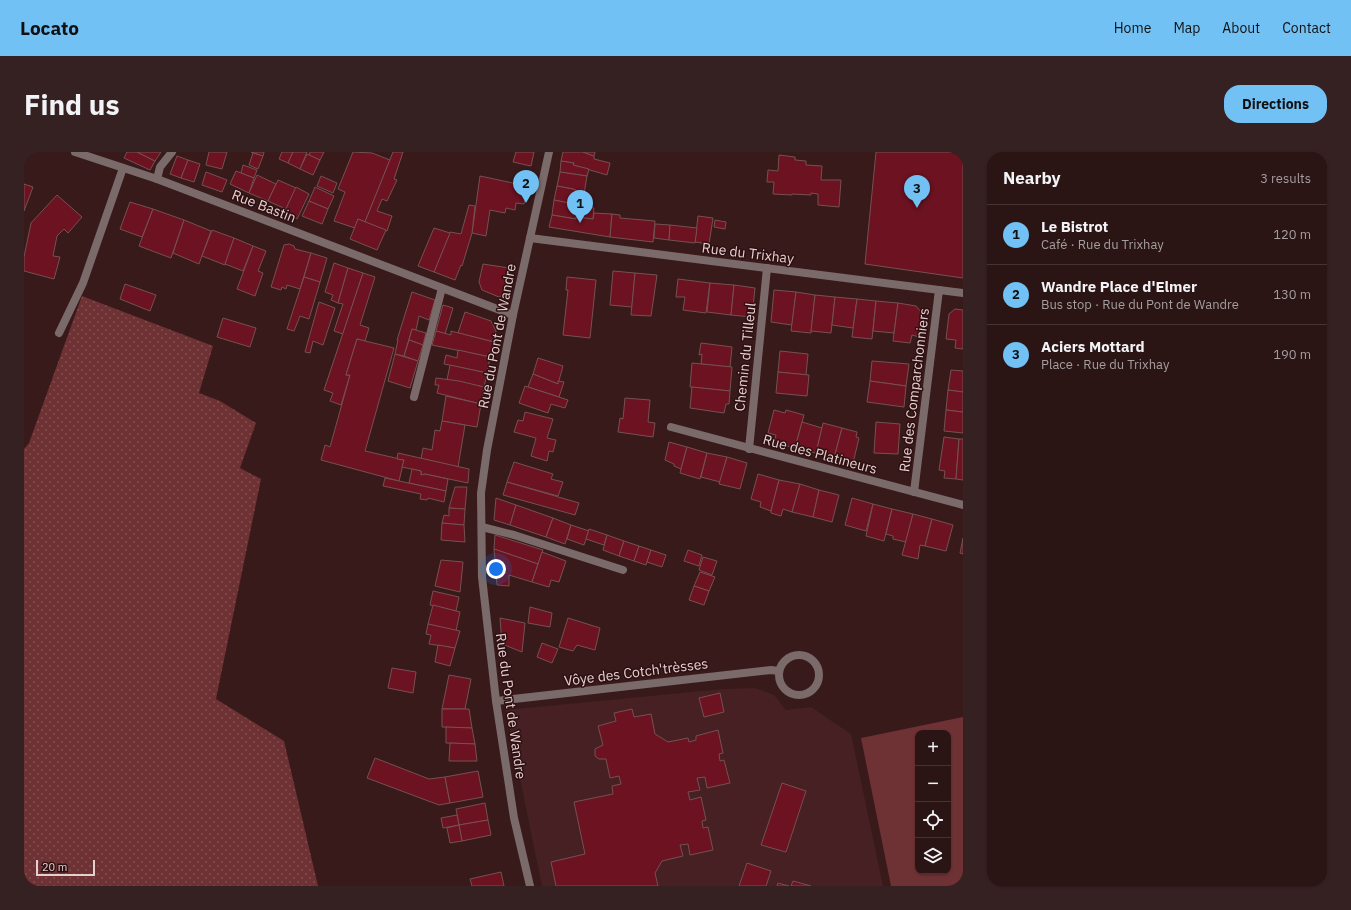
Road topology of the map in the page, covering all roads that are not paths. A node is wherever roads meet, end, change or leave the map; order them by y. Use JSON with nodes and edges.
{"nodes":[{"id":1,"x":75,"y":152,"type":"edge"},
{"id":2,"x":172,"y":152,"type":"edge"},
{"id":3,"x":549,"y":152,"type":"edge"},
{"id":4,"x":123,"y":168,"type":"junction"},
{"id":5,"x":157,"y":180,"type":"junction"},
{"id":6,"x":530,"y":238,"type":"junction"},
{"id":7,"x":767,"y":268,"type":"junction"},
{"id":8,"x":442,"y":288,"type":"junction"},
{"id":9,"x":939,"y":290,"type":"junction"},
{"id":10,"x":963,"y":293,"type":"edge"},
{"id":11,"x":513,"y":315,"type":"junction"},
{"id":12,"x":60,"y":333,"type":"dead end"},
{"id":13,"x":414,"y":397,"type":"dead end"},
{"id":14,"x":671,"y":427,"type":"dead end"},
{"id":15,"x":749,"y":449,"type":"junction"},
{"id":16,"x":914,"y":492,"type":"junction"},
{"id":17,"x":963,"y":505,"type":"edge"},
{"id":18,"x":482,"y":527,"type":"junction"},
{"id":19,"x":623,"y":570,"type":"dead end"},
{"id":20,"x":779,"y":671,"type":"junction"},
{"id":21,"x":496,"y":701,"type":"junction"},
{"id":22,"x":530,"y":886,"type":"edge"}],
"edges":[{"from":1,"to":4,"type":"street","name":"Rue Bastin"},
{"from":2,"to":5,"type":"street"},
{"from":3,"to":6,"type":"street","name":"Rue du Pont de Wandre"},
{"from":4,"to":5,"type":"street","name":"Rue Bastin"},
{"from":4,"to":12,"type":"street"},
{"from":5,"to":8,"type":"street","name":"Rue Bastin"},
{"from":6,"to":7,"type":"street","name":"Rue du Trixhay"},
{"from":6,"to":11,"type":"street","name":"Rue du Pont de Wandre"},
{"from":7,"to":9,"type":"street","name":"Rue du Trixhay"},
{"from":7,"to":15,"type":"street","name":"Chemin du Tilleul"},
{"from":8,"to":11,"type":"street","name":"Rue Bastin"},
{"from":8,"to":13,"type":"street"},
{"from":9,"to":10,"type":"street","name":"Rue du Trixhay"},
{"from":9,"to":16,"type":"street","name":"Rue des Comparchonniers"},
{"from":11,"to":18,"type":"street","name":"Rue du Pont de Wandre"},
{"from":14,"to":15,"type":"street","name":"Rue des Platineurs"},
{"from":15,"to":16,"type":"street","name":"Rue des Platineurs"},
{"from":16,"to":17,"type":"street","name":"Rue des Platineurs"},
{"from":18,"to":19,"type":"street"},
{"from":18,"to":21,"type":"street","name":"Rue du Pont de Wandre"},
{"from":20,"to":20,"type":"street"},
{"from":20,"to":21,"type":"street","name":"Vôye des Cotch'trèsses"},
{"from":21,"to":22,"type":"street","name":"Rue du Pont de Wandre"}]}
